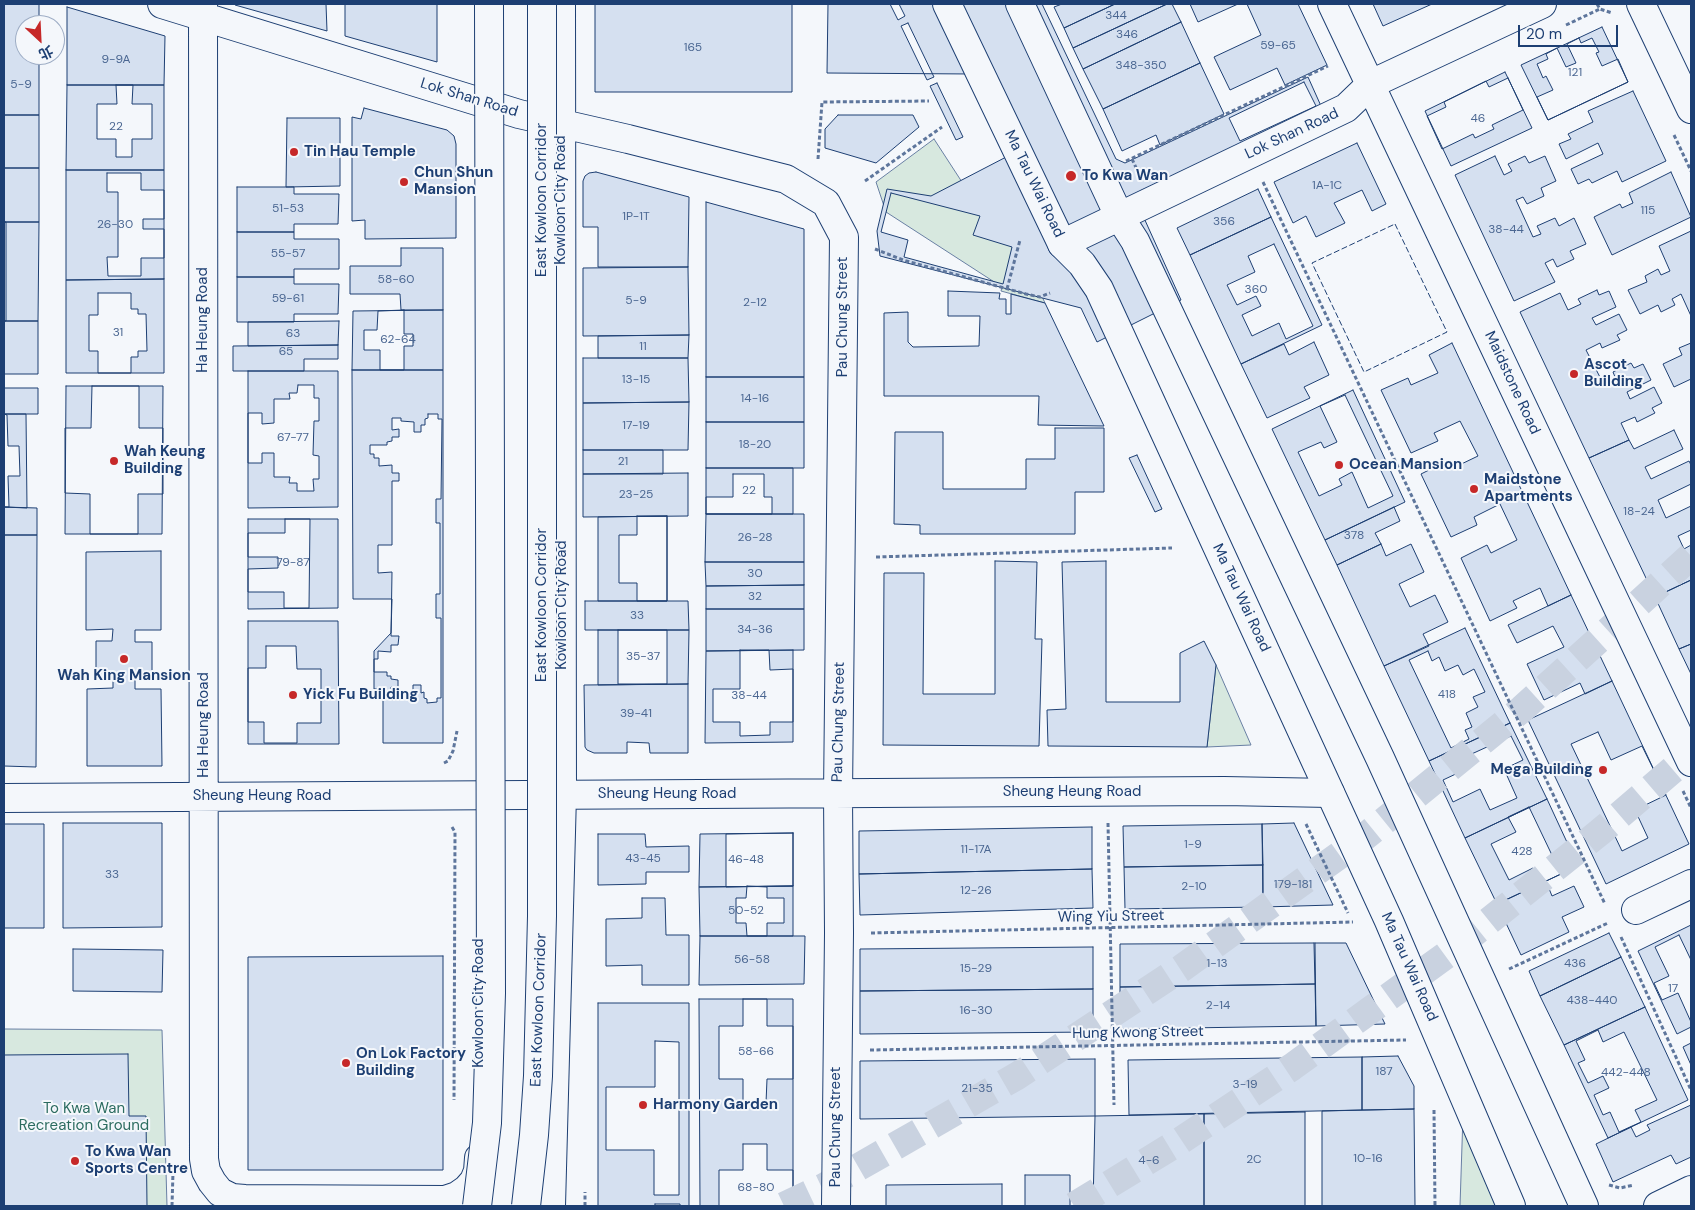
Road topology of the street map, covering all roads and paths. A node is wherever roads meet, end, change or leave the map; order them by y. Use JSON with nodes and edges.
{"nodes":[{"id":1,"x":162,"y":4,"type":"edge"},
{"id":2,"x":478,"y":4,"type":"edge"},
{"id":3,"x":489,"y":4,"type":"edge"},
{"id":4,"x":542,"y":4,"type":"edge"},
{"id":5,"x":561,"y":4,"type":"edge"},
{"id":6,"x":947,"y":4,"type":"edge"},
{"id":7,"x":1020,"y":4,"type":"edge"},
{"id":8,"x":1332,"y":4,"type":"edge"},
{"id":9,"x":1542,"y":4,"type":"edge"},
{"id":10,"x":1597,"y":4,"type":"edge"},
{"id":11,"x":1641,"y":4,"type":"edge"},
{"id":12,"x":1600,"y":9,"type":"dead end"},
{"id":13,"x":202,"y":10,"type":"edge"},
{"id":14,"x":1330,"y":65,"type":"dead end"},
{"id":15,"x":1371,"y":84,"type":"junction"},
{"id":16,"x":478,"y":101,"type":"junction"},
{"id":17,"x":929,"y":102,"type":"dead end"},
{"id":18,"x":1691,"y":109,"type":"edge"},
{"id":19,"x":561,"y":125,"type":"junction"},
{"id":20,"x":942,"y":127,"type":"dead end"},
{"id":21,"x":1119,"y":157,"type":"dead end"},
{"id":22,"x":818,"y":159,"type":"dead end"},
{"id":23,"x":1260,"y":175,"type":"dead end"},
{"id":24,"x":865,"y":181,"type":"dead end"},
{"id":25,"x":1119,"y":216,"type":"junction"},
{"id":26,"x":844,"y":237,"type":"joint"},
{"id":27,"x":1020,"y":240,"type":"dead end"},
{"id":28,"x":1062,"y":244,"type":"junction"},
{"id":29,"x":871,"y":248,"type":"dead end"},
{"id":30,"x":1007,"y":289,"type":"junction"},
{"id":31,"x":1050,"y":293,"type":"dead end"},
{"id":32,"x":1172,"y":548,"type":"dead end"},
{"id":33,"x":876,"y":557,"type":"dead end"},
{"id":34,"x":1691,"y":762,"type":"edge"},
{"id":35,"x":1330,"y":793,"type":"junction"},
{"id":36,"x":838,"y":794,"type":"junction"},
{"id":37,"x":479,"y":795,"type":"junction"},
{"id":38,"x":562,"y":795,"type":"junction"},
{"id":39,"x":204,"y":797,"type":"junction"},
{"id":40,"x":4,"y":798,"type":"edge"},
{"id":41,"x":1304,"y":821,"type":"dead end"},
{"id":42,"x":1108,"y":822,"type":"dead end"},
{"id":43,"x":450,"y":825,"type":"dead end"},
{"id":44,"x":1691,"y":884,"type":"edge"},
{"id":45,"x":1606,"y":905,"type":"dead end"},
{"id":46,"x":1636,"y":910,"type":"dead end"},
{"id":47,"x":1352,"y":922,"type":"junction"},
{"id":48,"x":1606,"y":924,"type":"dead end"},
{"id":49,"x":1110,"y":928,"type":"junction"},
{"id":50,"x":1357,"y":931,"type":"dead end"},
{"id":51,"x":871,"y":933,"type":"dead end"},
{"id":52,"x":1620,"y":935,"type":"dead end"},
{"id":53,"x":1502,"y":972,"type":"dead end"},
{"id":54,"x":1403,"y":1031,"type":"dead end"},
{"id":55,"x":1407,"y":1040,"type":"junction"},
{"id":56,"x":1113,"y":1044,"type":"junction"},
{"id":57,"x":1411,"y":1048,"type":"dead end"},
{"id":58,"x":870,"y":1050,"type":"dead end"},
{"id":59,"x":1691,"y":1090,"type":"edge"},
{"id":60,"x":1114,"y":1105,"type":"dead end"},
{"id":61,"x":454,"y":1107,"type":"dead end"},
{"id":62,"x":1434,"y":1108,"type":"dead end"},
{"id":63,"x":1606,"y":1183,"type":"dead end"},
{"id":64,"x":1638,"y":1184,"type":"dead end"},
{"id":65,"x":1691,"y":1190,"type":"edge"},
{"id":66,"x":472,"y":1198,"type":"edge"},
{"id":67,"x":526,"y":1206,"type":"edge"},
{"id":68,"x":551,"y":1206,"type":"edge"},
{"id":69,"x":836,"y":1206,"type":"edge"},
{"id":70,"x":1435,"y":1206,"type":"edge"},
{"id":71,"x":1511,"y":1206,"type":"edge"},
{"id":72,"x":1584,"y":1206,"type":"edge"},
{"id":73,"x":1658,"y":1206,"type":"edge"}],
"edges":[{"from":1,"to":13,"type":"main road","name":"Lok Shan Road"},
{"from":2,"to":16,"type":"main road","name":"Kowloon City Road"},
{"from":3,"to":66,"type":"main road","bridge":true},
{"from":4,"to":67,"type":"main road","name":"East Kowloon Corridor","bridge":true},
{"from":5,"to":19,"type":"main road","name":"Kowloon City Road"},
{"from":6,"to":28,"type":"main road","name":"Ma Tau Wai Road"},
{"from":7,"to":25,"type":"main road"},
{"from":8,"to":15,"type":"main road","name":"Maidstone Road"},
{"from":9,"to":15,"type":"main road","name":"Lok Shan Road"},
{"from":10,"to":12,"type":"path"},
{"from":11,"to":18,"type":"main road"},
{"from":13,"to":16,"type":"main road","name":"Lok Shan Road"},
{"from":13,"to":39,"type":"main road","name":"Ha Heung Road"},
{"from":14,"to":21,"type":"path"},
{"from":15,"to":25,"type":"main road","name":"Lok Shan Road"},
{"from":15,"to":34,"type":"main road","name":"Maidstone Road"},
{"from":16,"to":19,"type":"main road","name":"Lok Shan Road"},
{"from":16,"to":37,"type":"main road","name":"Kowloon City Road"},
{"from":17,"to":22,"type":"path"},
{"from":19,"to":26,"type":"main road","name":"Lok Shan Road"},
{"from":19,"to":38,"type":"main road","name":"Kowloon City Road"},
{"from":20,"to":24,"type":"path"},
{"from":23,"to":45,"type":"path"},
{"from":25,"to":28,"type":"main road","name":"Lok Shan Road"},
{"from":25,"to":72,"type":"main road"},
{"from":26,"to":36,"type":"main road","name":"Pau Chung Street"},
{"from":27,"to":30,"type":"path"},
{"from":28,"to":35,"type":"main road","name":"Ma Tau Wai Road"},
{"from":29,"to":30,"type":"path"},
{"from":30,"to":31,"type":"path"},
{"from":32,"to":33,"type":"path"},
{"from":35,"to":36,"type":"main road","name":"Sheung Heung Road"},
{"from":35,"to":71,"type":"main road","name":"Ma Tau Wai Road"},
{"from":36,"to":38,"type":"main road","name":"Sheung Heung Road"},
{"from":36,"to":69,"type":"main road","name":"Pau Chung Street"},
{"from":37,"to":38,"type":"main road","name":"Sheung Heung Road"},
{"from":37,"to":39,"type":"main road","name":"Sheung Heung Road"},
{"from":37,"to":66,"type":"main road","name":"Kowloon City Road"},
{"from":38,"to":68,"type":"main road","name":"Kowloon City Road"},
{"from":39,"to":40,"type":"main road","name":"Sheung Heung Road"},
{"from":39,"to":66,"type":"main road","name":"Ha Heung Road"},
{"from":41,"to":47,"type":"path"},
{"from":42,"to":49,"type":"path"},
{"from":43,"to":61,"type":"path"},
{"from":44,"to":46,"type":"main road"},
{"from":47,"to":49,"type":"path","name":"Wing Yiu Street"},
{"from":47,"to":50,"type":"path"},
{"from":48,"to":53,"type":"path"},
{"from":49,"to":51,"type":"path","name":"Wing Yiu Street"},
{"from":49,"to":56,"type":"path"},
{"from":52,"to":59,"type":"path"},
{"from":54,"to":55,"type":"path"},
{"from":55,"to":56,"type":"path","name":"Hung Kwong Street"},
{"from":55,"to":57,"type":"path"},
{"from":56,"to":58,"type":"path","name":"Hung Kwong Street"},
{"from":56,"to":60,"type":"path"},
{"from":62,"to":70,"type":"path"},
{"from":63,"to":64,"type":"path"},
{"from":65,"to":73,"type":"main road"}]}
